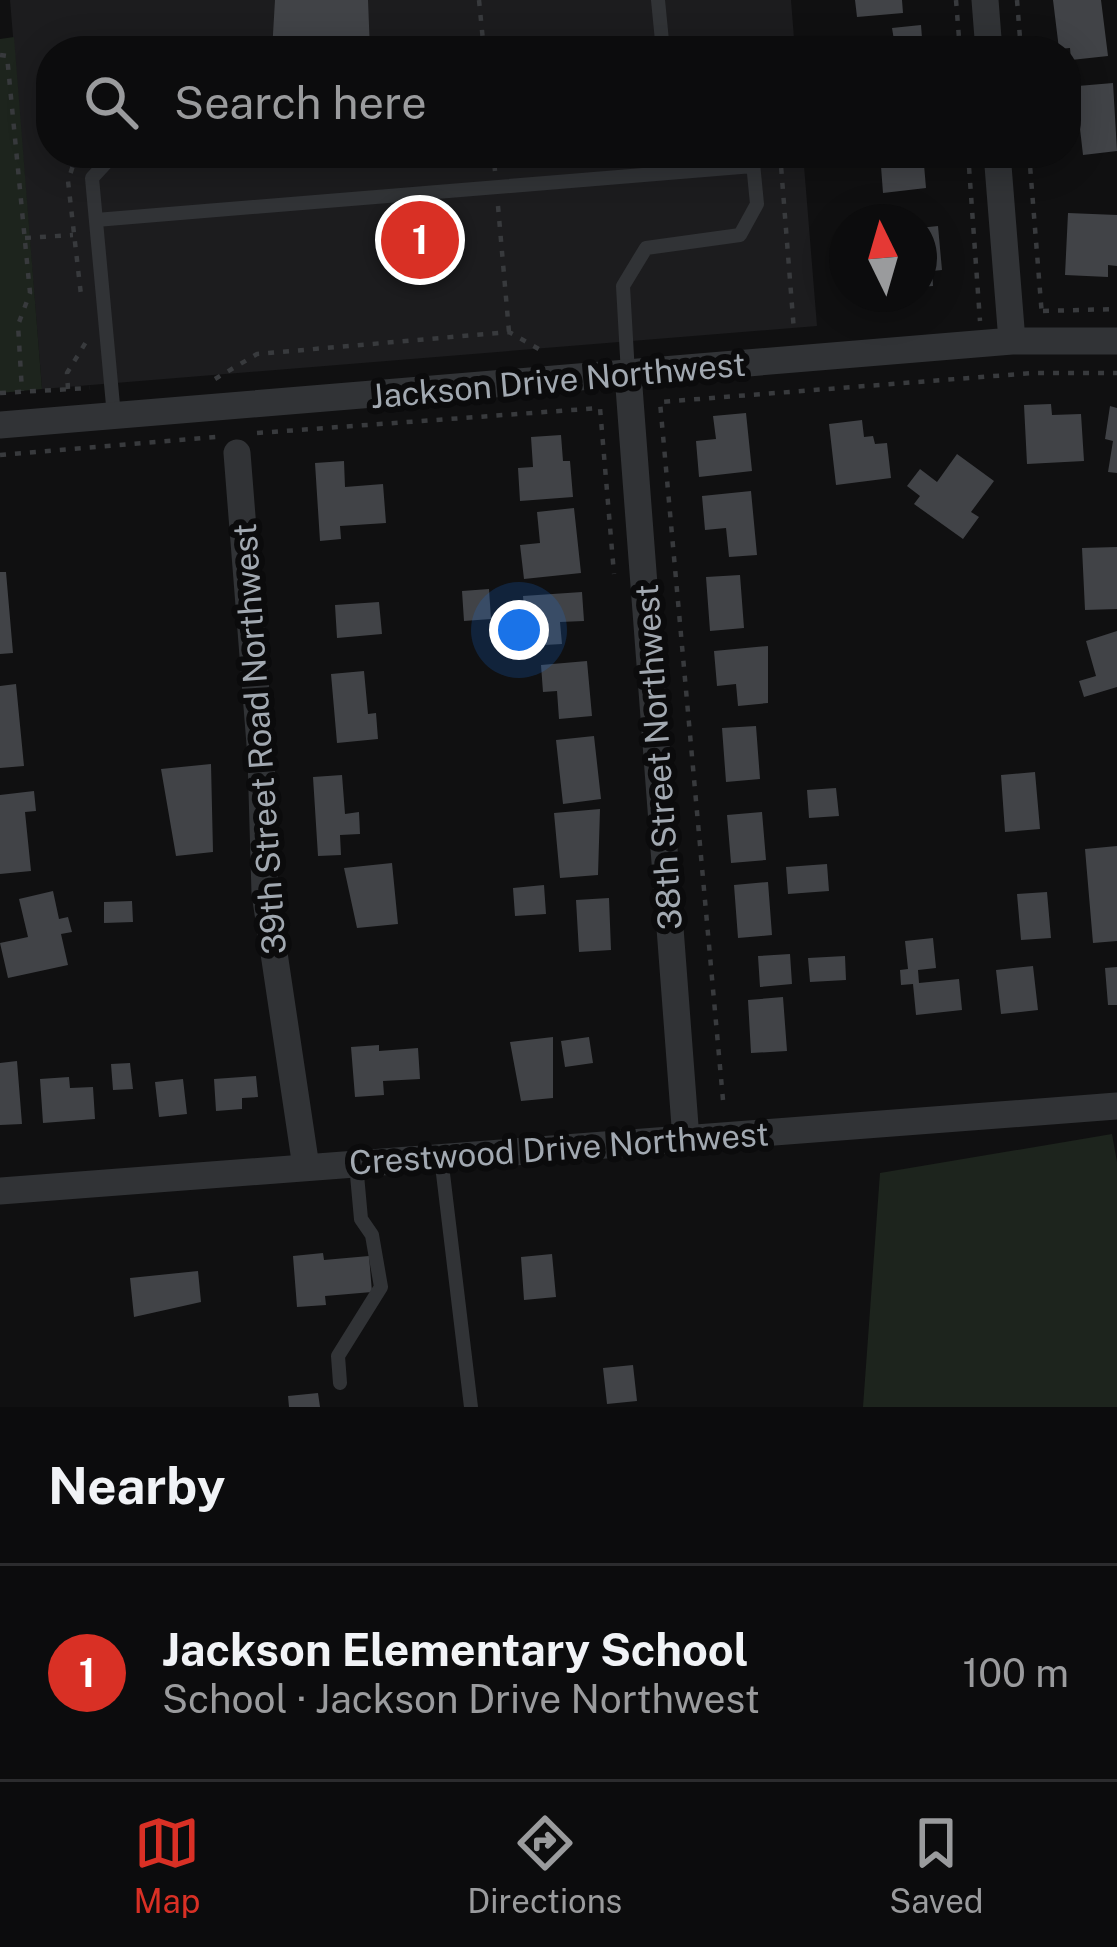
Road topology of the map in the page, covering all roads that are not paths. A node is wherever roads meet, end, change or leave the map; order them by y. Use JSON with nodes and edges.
{"nodes":[{"id":1,"x":658,"y":0,"type":"edge"},
{"id":2,"x":985,"y":0,"type":"edge"},
{"id":3,"x":662,"y":36,"type":"edge"},
{"id":4,"x":988,"y":36,"type":"edge"},
{"id":5,"x":101,"y":168,"type":"edge"},
{"id":6,"x":670,"y":168,"type":"edge"},
{"id":7,"x":753,"y":168,"type":"edge"},
{"id":8,"x":999,"y":168,"type":"edge"},
{"id":9,"x":96,"y":220,"type":"junction"},
{"id":10,"x":1012,"y":341,"type":"junction"},
{"id":11,"x":1117,"y":341,"type":"edge"},
{"id":12,"x":628,"y":374,"type":"junction"},
{"id":13,"x":114,"y":416,"type":"junction"},
{"id":14,"x":0,"y":425,"type":"edge"},
{"id":15,"x":241,"y":441,"type":"road end"},
{"id":16,"x":1117,"y":1106,"type":"edge"},
{"id":17,"x":686,"y":1139,"type":"junction"},
{"id":18,"x":441,"y":1157,"type":"junction"},
{"id":19,"x":356,"y":1164,"type":"junction"},
{"id":20,"x":306,"y":1167,"type":"junction"},
{"id":21,"x":0,"y":1191,"type":"edge"},
{"id":22,"x":340,"y":1383,"type":"dead end"},
{"id":23,"x":471,"y":1407,"type":"edge"}],
"edges":[{"from":1,"to":3,"type":"lane"},
{"from":2,"to":4,"type":"street"},
{"from":5,"to":9,"type":"lane"},
{"from":6,"to":9,"type":"lane"},
{"from":7,"to":12,"type":"lane"},
{"from":8,"to":10,"type":"street"},
{"from":9,"to":13,"type":"lane"},
{"from":10,"to":11,"type":"street","name":"Jackson Drive Northwest"},
{"from":10,"to":12,"type":"street","name":"Jackson Drive Northwest"},
{"from":12,"to":13,"type":"street","name":"Jackson Drive Northwest"},
{"from":12,"to":17,"type":"street","name":"38th Street Northwest"},
{"from":13,"to":14,"type":"street","name":"Jackson Drive Northwest"},
{"from":15,"to":20,"type":"street","name":"39th Street Road Northwest"},
{"from":16,"to":17,"type":"street","name":"Crestwood Drive Northwest"},
{"from":17,"to":18,"type":"street","name":"Crestwood Drive Northwest"},
{"from":18,"to":19,"type":"street","name":"Crestwood Drive Northwest"},
{"from":18,"to":23,"type":"lane"},
{"from":19,"to":20,"type":"street","name":"Crestwood Drive Northwest"},
{"from":19,"to":22,"type":"lane"},
{"from":20,"to":21,"type":"street","name":"Crestwood Drive Northwest"}]}
